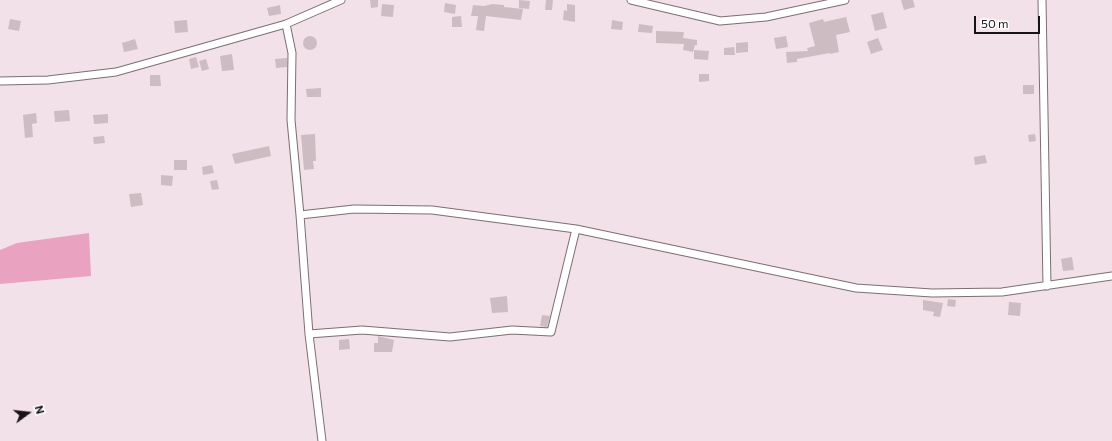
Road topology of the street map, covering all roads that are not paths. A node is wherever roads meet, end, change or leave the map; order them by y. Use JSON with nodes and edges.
{"nodes":[{"id":1,"x":341,"y":0,"type":"edge"},
{"id":2,"x":631,"y":0,"type":"edge"},
{"id":3,"x":845,"y":0,"type":"edge"},
{"id":4,"x":1042,"y":0,"type":"edge"},
{"id":5,"x":286,"y":24,"type":"junction"},
{"id":6,"x":0,"y":81,"type":"edge"},
{"id":7,"x":300,"y":215,"type":"junction"},
{"id":8,"x":576,"y":229,"type":"junction"},
{"id":9,"x":1112,"y":276,"type":"edge"},
{"id":10,"x":1047,"y":286,"type":"junction"},
{"id":11,"x":309,"y":334,"type":"junction"},
{"id":12,"x":322,"y":441,"type":"edge"}],
"edges":[{"from":1,"to":5,"type":"street"},
{"from":2,"to":3,"type":"street"},
{"from":4,"to":10,"type":"street"},
{"from":5,"to":6,"type":"street"},
{"from":5,"to":7,"type":"street"},
{"from":7,"to":8,"type":"street"},
{"from":7,"to":11,"type":"street"},
{"from":8,"to":10,"type":"street"},
{"from":8,"to":11,"type":"street"},
{"from":9,"to":10,"type":"street"},
{"from":11,"to":12,"type":"street"}]}
